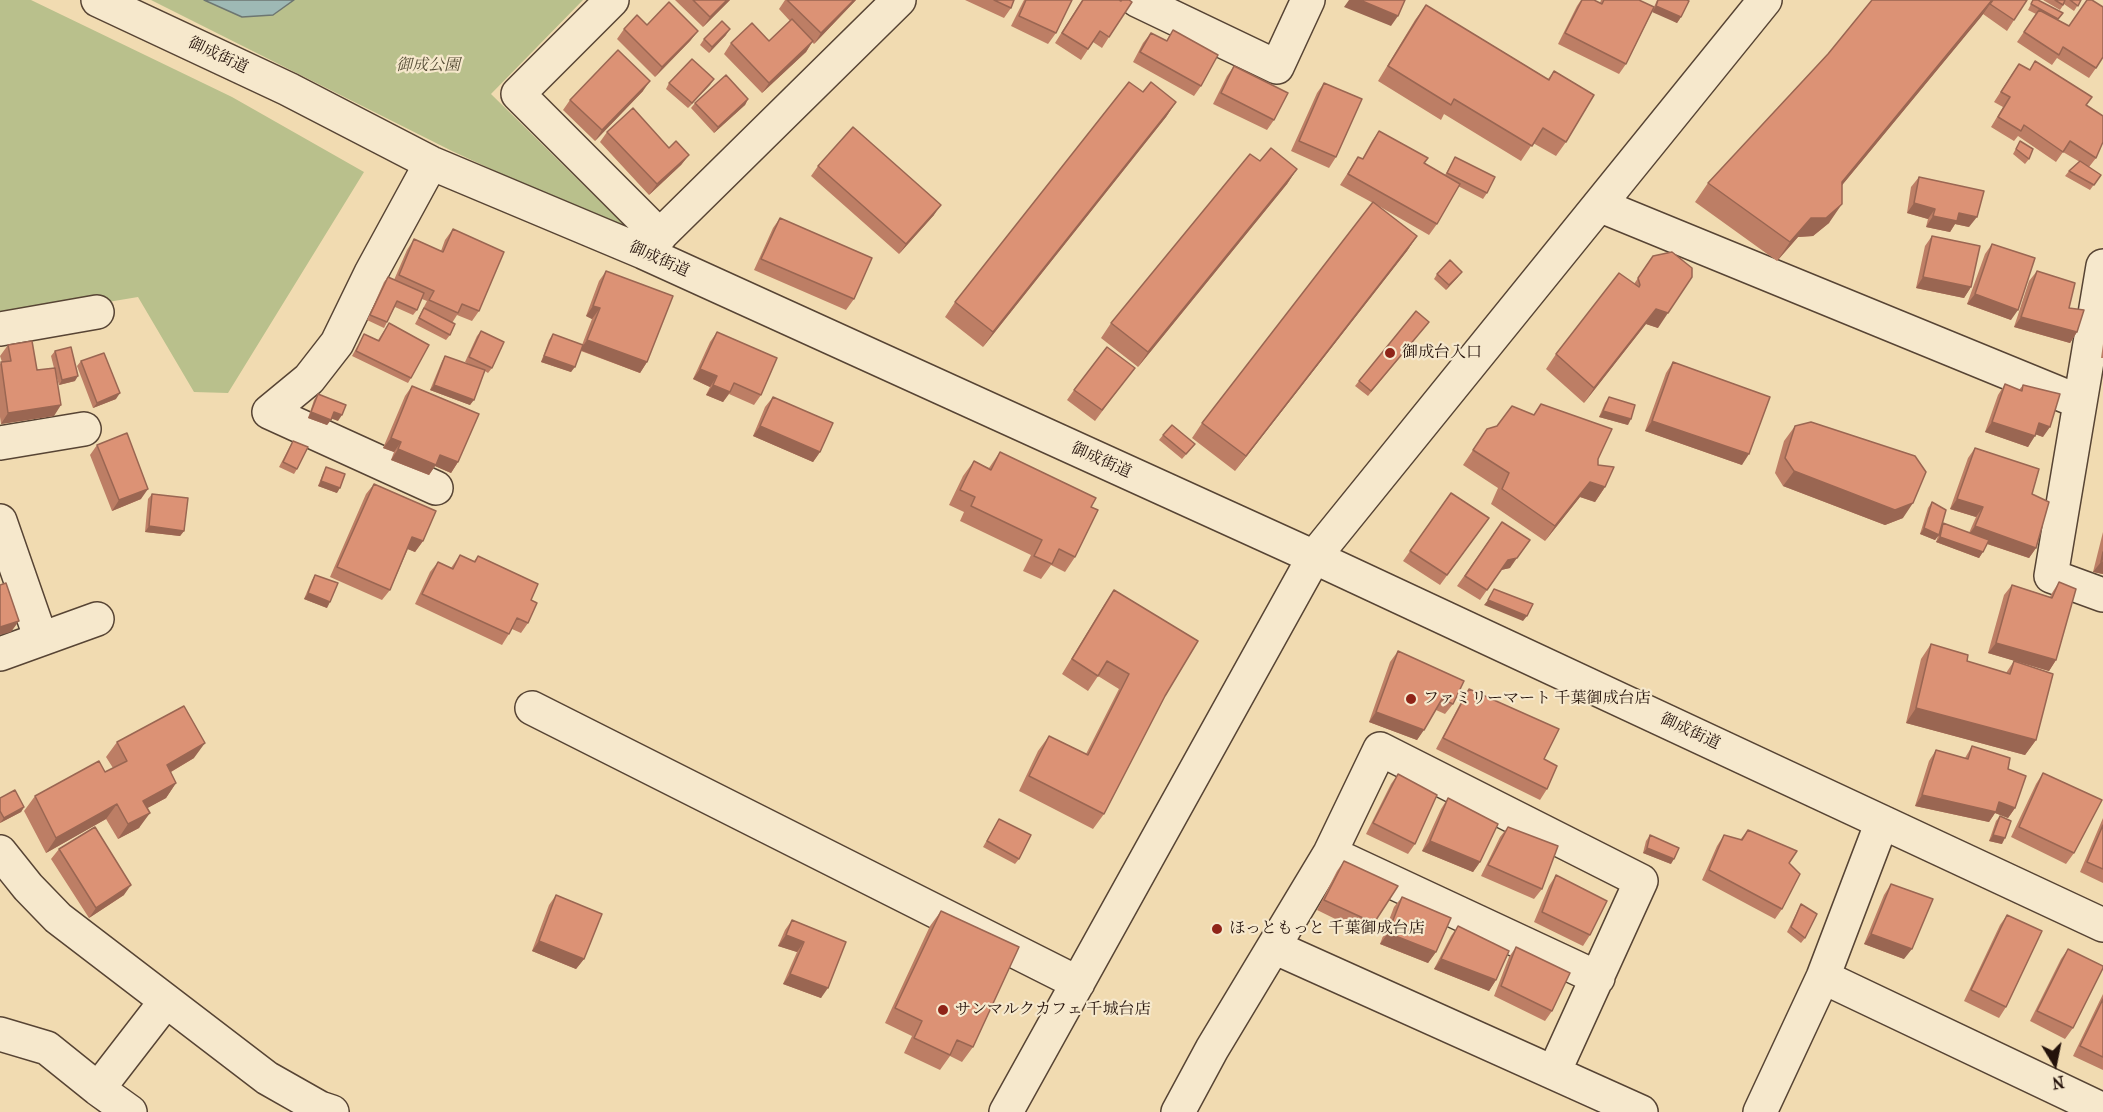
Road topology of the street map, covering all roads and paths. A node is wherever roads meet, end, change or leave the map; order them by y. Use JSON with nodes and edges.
{"nodes":[{"id":1,"x":98,"y":0,"type":"edge"},
{"id":2,"x":612,"y":0,"type":"edge"},
{"id":3,"x":899,"y":0,"type":"edge"},
{"id":4,"x":1137,"y":0,"type":"edge"},
{"id":5,"x":1308,"y":0,"type":"edge"},
{"id":6,"x":1766,"y":0,"type":"edge"},
{"id":7,"x":431,"y":163,"type":"junction"},
{"id":8,"x":1599,"y":205,"type":"junction"},
{"id":9,"x":651,"y":244,"type":"junction"},
{"id":10,"x":2103,"y":266,"type":"edge"},
{"id":11,"x":97,"y":312,"type":"dead end"},
{"id":12,"x":0,"y":329,"type":"edge"},
{"id":13,"x":2080,"y":402,"type":"junction"},
{"id":14,"x":84,"y":429,"type":"dead end"},
{"id":15,"x":0,"y":443,"type":"edge"},
{"id":16,"x":436,"y":488,"type":"dead end"},
{"id":17,"x":0,"y":521,"type":"edge"},
{"id":18,"x":1314,"y":558,"type":"junction"},
{"id":19,"x":2103,"y":595,"type":"edge"},
{"id":20,"x":97,"y":619,"type":"dead end"},
{"id":21,"x":40,"y":639,"type":"junction"},
{"id":22,"x":0,"y":654,"type":"edge"},
{"id":23,"x":532,"y":708,"type":"dead end"},
{"id":24,"x":1882,"y":822,"type":"junction"},
{"id":25,"x":0,"y":852,"type":"edge"},
{"id":26,"x":1330,"y":853,"type":"junction"},
{"id":27,"x":2103,"y":925,"type":"edge"},
{"id":28,"x":1274,"y":947,"type":"junction"},
{"id":29,"x":1823,"y":977,"type":"junction"},
{"id":30,"x":1598,"y":978,"type":"junction"},
{"id":31,"x":1078,"y":983,"type":"junction"},
{"id":32,"x":166,"y":1002,"type":"junction"},
{"id":33,"x":0,"y":1034,"type":"edge"},
{"id":34,"x":1554,"y":1071,"type":"junction"},
{"id":35,"x":98,"y":1089,"type":"junction"},
{"id":36,"x":2103,"y":1110,"type":"edge"},
{"id":37,"x":130,"y":1112,"type":"edge"},
{"id":38,"x":332,"y":1112,"type":"edge"},
{"id":39,"x":1006,"y":1112,"type":"edge"},
{"id":40,"x":1178,"y":1112,"type":"edge"},
{"id":41,"x":1641,"y":1112,"type":"edge"},
{"id":42,"x":1760,"y":1112,"type":"edge"}],
"edges":[{"from":1,"to":7,"type":"street","name":"御成街道"},
{"from":2,"to":9,"type":"street"},
{"from":3,"to":9,"type":"street"},
{"from":4,"to":5,"type":"street"},
{"from":6,"to":8,"type":"street"},
{"from":7,"to":9,"type":"street","name":"御成街道"},
{"from":7,"to":16,"type":"street"},
{"from":8,"to":13,"type":"street"},
{"from":8,"to":18,"type":"street"},
{"from":9,"to":18,"type":"street","name":"御成街道"},
{"from":10,"to":13,"type":"street"},
{"from":11,"to":12,"type":"street"},
{"from":13,"to":19,"type":"street"},
{"from":14,"to":15,"type":"street"},
{"from":17,"to":21,"type":"street"},
{"from":18,"to":24,"type":"street","name":"御成街道"},
{"from":18,"to":31,"type":"street"},
{"from":20,"to":21,"type":"street"},
{"from":21,"to":22,"type":"street"},
{"from":23,"to":31,"type":"street"},
{"from":24,"to":27,"type":"street","name":"御成街道"},
{"from":24,"to":29,"type":"street"},
{"from":25,"to":32,"type":"street"},
{"from":26,"to":28,"type":"street"},
{"from":26,"to":30,"type":"street"},
{"from":26,"to":30,"type":"street"},
{"from":28,"to":34,"type":"street"},
{"from":28,"to":40,"type":"street"},
{"from":29,"to":36,"type":"street"},
{"from":29,"to":42,"type":"street"},
{"from":30,"to":34,"type":"street"},
{"from":31,"to":39,"type":"street"},
{"from":32,"to":35,"type":"street"},
{"from":32,"to":38,"type":"street"},
{"from":33,"to":35,"type":"street"},
{"from":34,"to":41,"type":"street"},
{"from":35,"to":37,"type":"street"}]}
